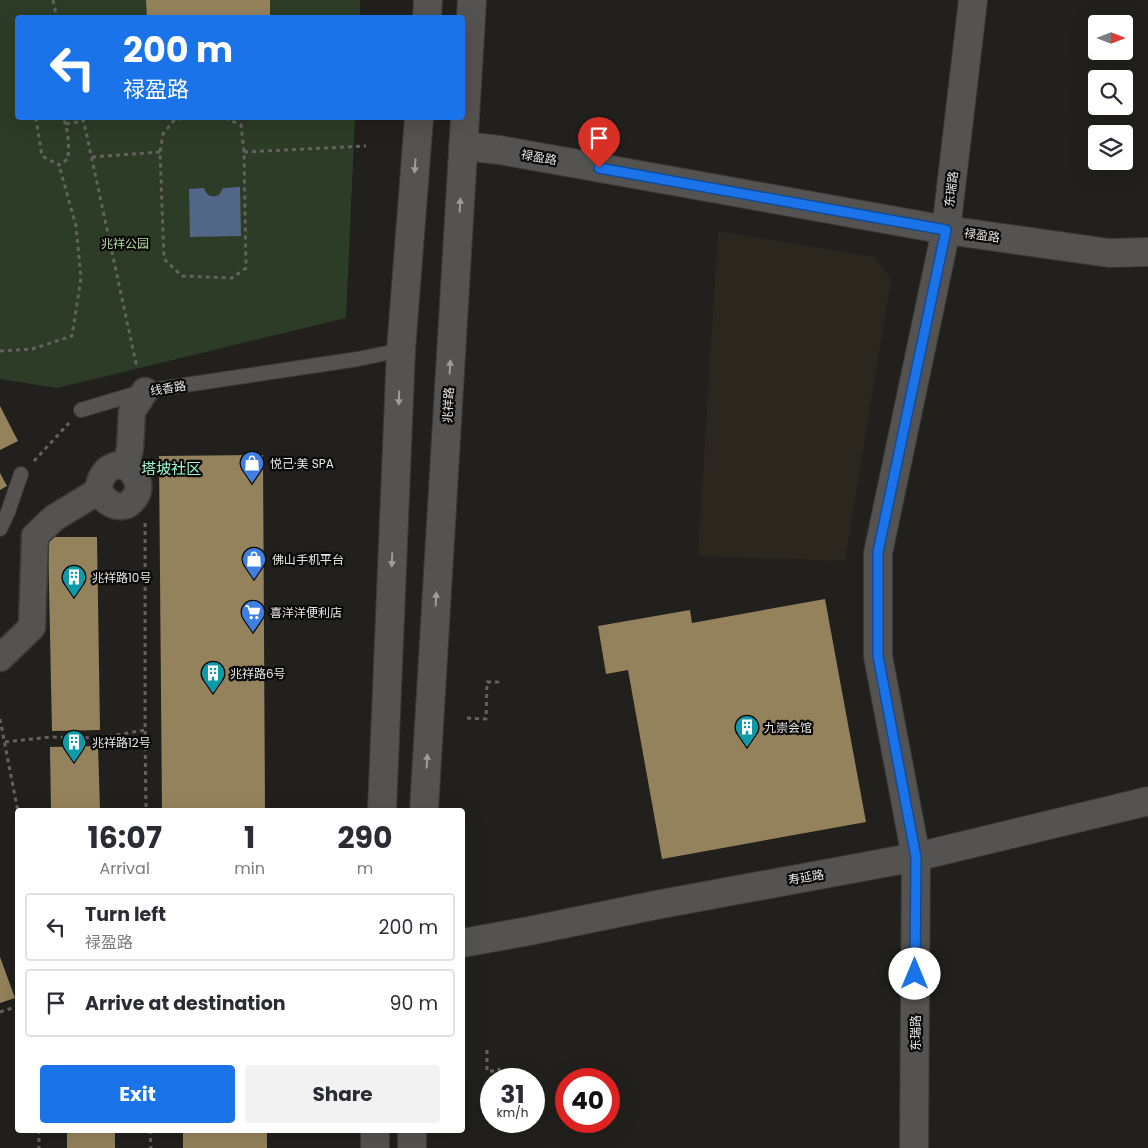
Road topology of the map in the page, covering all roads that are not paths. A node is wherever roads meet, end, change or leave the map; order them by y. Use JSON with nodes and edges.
{"nodes":[{"id":1,"x":428,"y":0,"type":"edge"},
{"id":2,"x":472,"y":0,"type":"edge"},
{"id":3,"x":973,"y":0,"type":"edge"},
{"id":4,"x":427,"y":15,"type":"edge"},
{"id":5,"x":465,"y":114,"type":"edge"},
{"id":6,"x":419,"y":120,"type":"edge"},
{"id":7,"x":465,"y":120,"type":"edge"},
{"id":8,"x":463,"y":146,"type":"junction"},
{"id":9,"x":946,"y":230,"type":"junction"},
{"id":10,"x":1148,"y":252,"type":"edge"},
{"id":11,"x":401,"y":350,"type":"junction"},
{"id":12,"x":145,"y":391,"type":"junction"},
{"id":13,"x":81,"y":410,"type":"road end"},
{"id":14,"x":126,"y":466,"type":"junction"},
{"id":15,"x":21,"y":474,"type":"road end"},
{"id":16,"x":100,"y":490,"type":"junction"},
{"id":17,"x":0,"y":529,"type":"edge"},
{"id":18,"x":0,"y":658,"type":"edge"},
{"id":19,"x":1148,"y":800,"type":"edge"},
{"id":20,"x":382,"y":808,"type":"edge"},
{"id":21,"x":424,"y":808,"type":"edge"},
{"id":22,"x":916,"y":857,"type":"junction"},
{"id":23,"x":465,"y":942,"type":"edge"},
{"id":24,"x":375,"y":1133,"type":"edge"},
{"id":25,"x":412,"y":1133,"type":"edge"},
{"id":26,"x":375,"y":1148,"type":"edge"},
{"id":27,"x":412,"y":1148,"type":"edge"},
{"id":28,"x":914,"y":1148,"type":"edge"}],
"edges":[{"from":1,"to":4,"type":"street"},
{"from":2,"to":5,"type":"street","name":"兆祥路"},
{"from":3,"to":9,"type":"street","name":"东瑞路"},
{"from":6,"to":11,"type":"street","one_way":true},
{"from":7,"to":8,"type":"street","name":"兆祥路"},
{"from":8,"to":9,"type":"street","name":"禄盈路"},
{"from":21,"to":8,"type":"street","name":"兆祥路","one_way":true},
{"from":9,"to":10,"type":"street","name":"禄盈路"},
{"from":9,"to":22,"type":"street","name":"东瑞路"},
{"from":11,"to":12,"type":"lane","name":"线香路"},
{"from":11,"to":20,"type":"street","one_way":true},
{"from":12,"to":13,"type":"lane","name":"线香路"},
{"from":12,"to":14,"type":"street"},
{"from":14,"to":16,"type":"street"},
{"from":14,"to":16,"type":"street"},
{"from":15,"to":17,"type":"lane"},
{"from":16,"to":18,"type":"street"},
{"from":19,"to":22,"type":"street","name":"寿延路"},
{"from":22,"to":23,"type":"street","name":"寿延路"},
{"from":22,"to":28,"type":"street","name":"东瑞路"},
{"from":24,"to":26,"type":"street"},
{"from":25,"to":27,"type":"street"}]}
